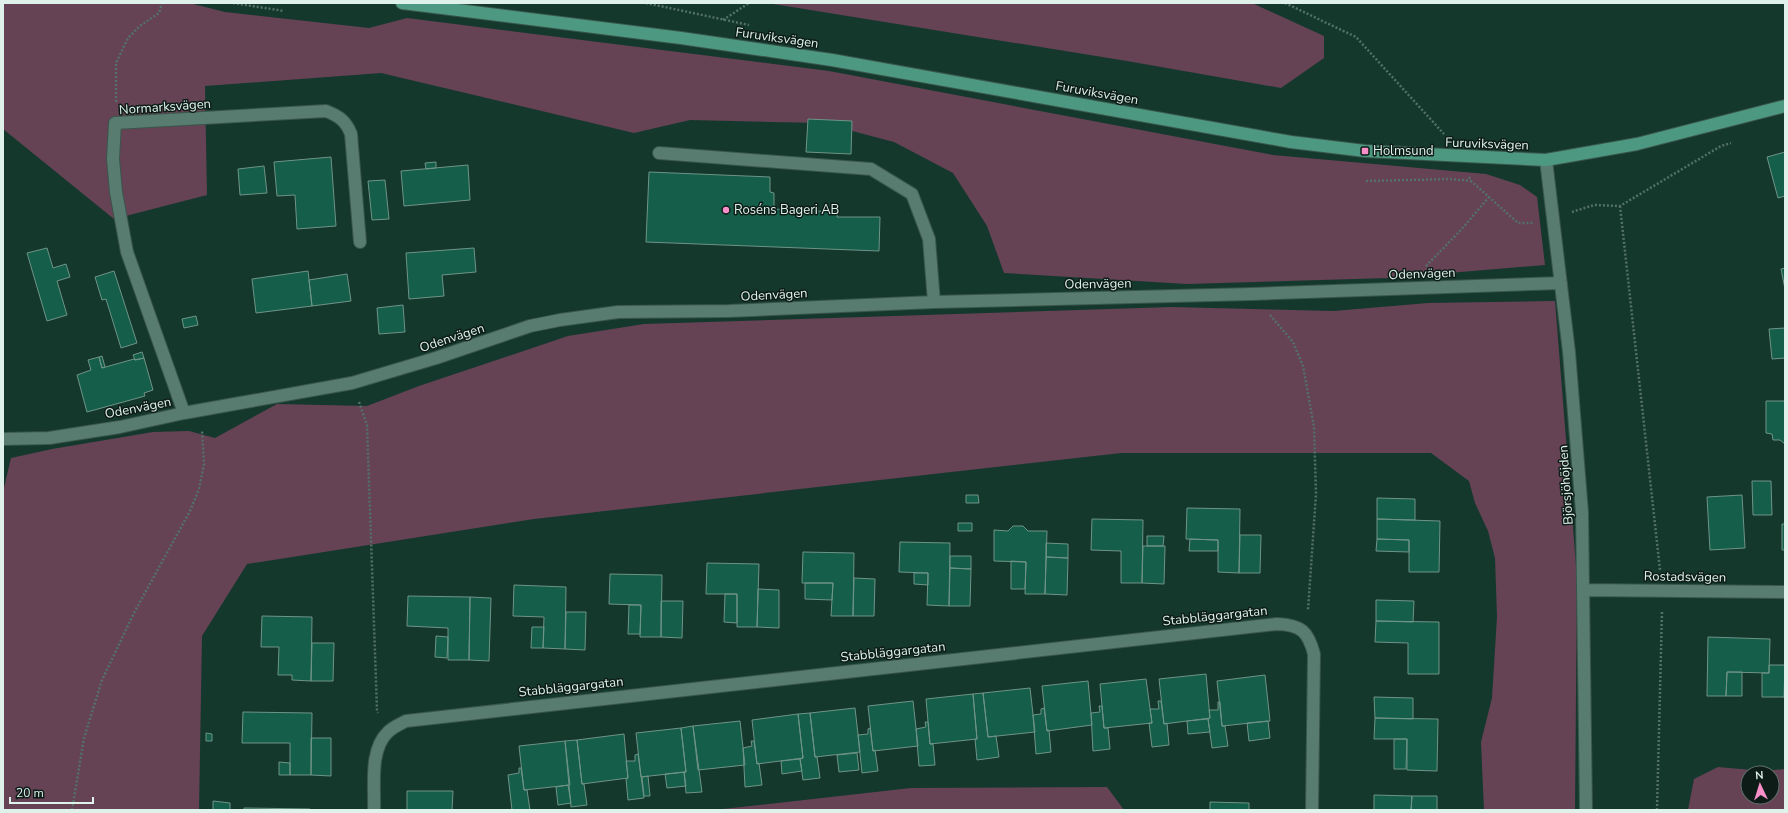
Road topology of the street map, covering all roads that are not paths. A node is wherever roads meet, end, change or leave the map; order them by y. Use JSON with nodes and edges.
{"nodes":[{"id":1,"x":402,"y":3,"type":"edge"},
{"id":2,"x":1785,"y":106,"type":"edge"},
{"id":3,"x":659,"y":153,"type":"dead end"},
{"id":4,"x":1546,"y":160,"type":"junction"},
{"id":5,"x":360,"y":242,"type":"dead end"},
{"id":6,"x":1561,"y":282,"type":"junction"},
{"id":7,"x":934,"y":302,"type":"junction"},
{"id":8,"x":184,"y":413,"type":"junction"},
{"id":9,"x":3,"y":439,"type":"edge"},
{"id":10,"x":1584,"y":590,"type":"junction"},
{"id":11,"x":1785,"y":592,"type":"edge"},
{"id":12,"x":374,"y":810,"type":"edge"},
{"id":13,"x":1312,"y":810,"type":"edge"},
{"id":14,"x":1586,"y":810,"type":"edge"}],
"edges":[{"from":1,"to":4,"type":"main road","name":"Furuviksvägen"},
{"from":2,"to":4,"type":"main road","name":"Furuviksvägen"},
{"from":3,"to":7,"type":"street"},
{"from":4,"to":6,"type":"street","name":"Björsjöhöjden"},
{"from":5,"to":8,"type":"street","name":"Normarksvägen"},
{"from":6,"to":7,"type":"street","name":"Odenvägen"},
{"from":6,"to":10,"type":"street","name":"Björsjöhöjden"},
{"from":7,"to":8,"type":"street","name":"Odenvägen"},
{"from":8,"to":9,"type":"street","name":"Odenvägen"},
{"from":10,"to":11,"type":"street","name":"Rostadsvägen"},
{"from":10,"to":14,"type":"street","name":"Björsjöhöjden"},
{"from":12,"to":13,"type":"street","name":"Stabbläggargatan"}]}
